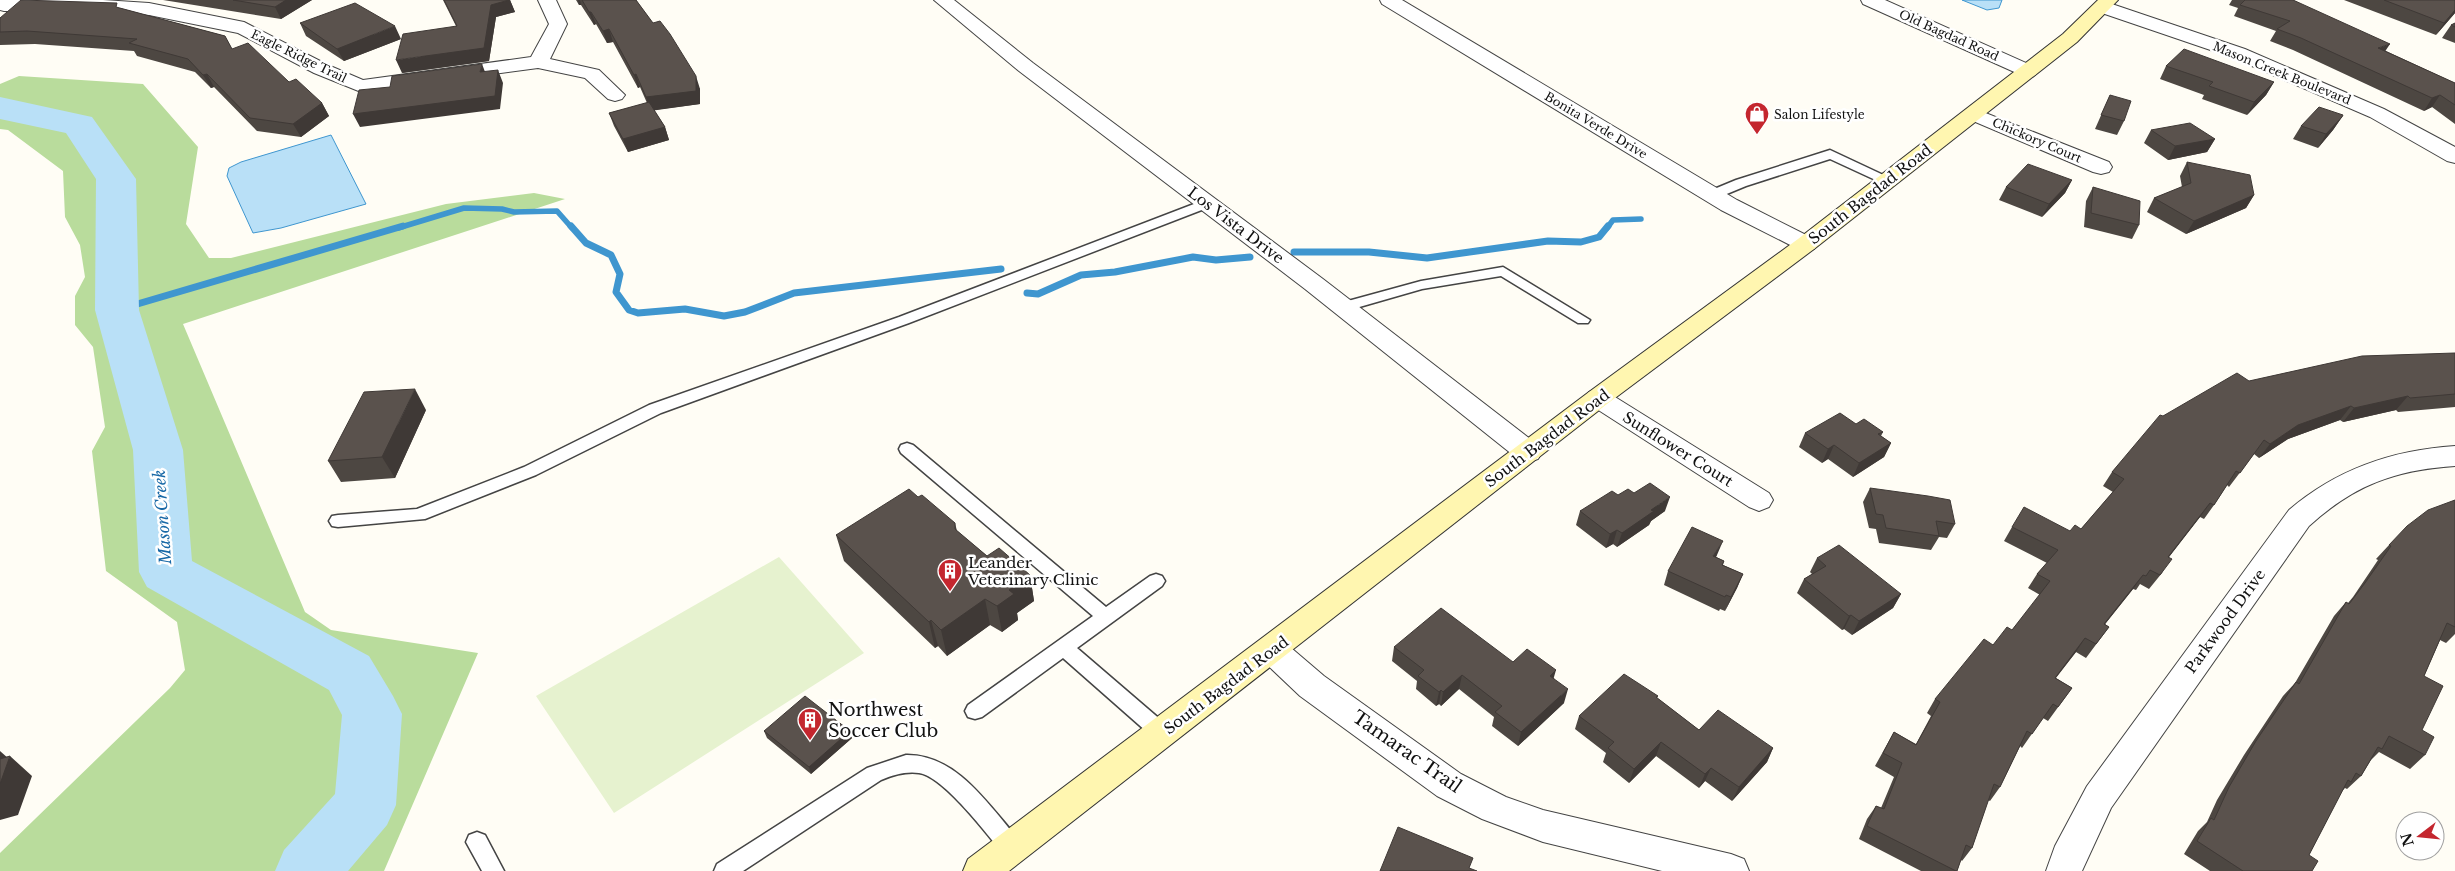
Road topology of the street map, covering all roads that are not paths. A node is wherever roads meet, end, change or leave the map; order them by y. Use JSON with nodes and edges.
{"nodes":[{"id":1,"x":546,"y":0,"type":"edge"},
{"id":2,"x":943,"y":0,"type":"edge"},
{"id":3,"x":1389,"y":0,"type":"edge"},
{"id":4,"x":1870,"y":0,"type":"edge"},
{"id":5,"x":5,"y":4,"type":"edge"},
{"id":6,"x":2106,"y":4,"type":"edge"},
{"id":7,"x":538,"y":62,"type":"junction"},
{"id":8,"x":2028,"y":71,"type":"junction"},
{"id":9,"x":615,"y":95,"type":"dead end"},
{"id":10,"x":1973,"y":114,"type":"junction"},
{"id":11,"x":2455,"y":156,"type":"edge"},
{"id":12,"x":2101,"y":167,"type":"dead end"},
{"id":13,"x":1887,"y":180,"type":"junction"},
{"id":14,"x":1712,"y":195,"type":"junction"},
{"id":15,"x":1207,"y":203,"type":"junction"},
{"id":16,"x":1806,"y":244,"type":"junction"},
{"id":17,"x":1342,"y":307,"type":"junction"},
{"id":18,"x":1583,"y":320,"type":"dead end"},
{"id":19,"x":1598,"y":398,"type":"junction"},
{"id":20,"x":907,"y":449,"type":"dead end"},
{"id":21,"x":1528,"y":452,"type":"junction"},
{"id":22,"x":2455,"y":456,"type":"edge"},
{"id":23,"x":1759,"y":500,"type":"dead end"},
{"id":24,"x":338,"y":520,"type":"dead end"},
{"id":25,"x":1156,"y":581,"type":"dead end"},
{"id":26,"x":1106,"y":617,"type":"junction"},
{"id":27,"x":1064,"y":647,"type":"junction"},
{"id":28,"x":1272,"y":650,"type":"junction"},
{"id":29,"x":975,"y":710,"type":"dead end"},
{"id":30,"x":1162,"y":733,"type":"junction"},
{"id":31,"x":476,"y":842,"type":"dead end"},
{"id":32,"x":1012,"y":848,"type":"junction"},
{"id":33,"x":493,"y":871,"type":"edge"},
{"id":34,"x":725,"y":871,"type":"edge"},
{"id":35,"x":981,"y":871,"type":"edge"},
{"id":36,"x":1731,"y":871,"type":"edge"},
{"id":37,"x":2064,"y":871,"type":"edge"}],
"edges":[{"from":1,"to":7,"type":"street"},
{"from":2,"to":15,"type":"street","name":"Los Vista Drive"},
{"from":3,"to":14,"type":"street","name":"Bonita Verde Drive"},
{"from":4,"to":8,"type":"street","name":"Old Bagdad Road"},
{"from":5,"to":7,"type":"street","name":"Eagle Ridge Trail"},
{"from":6,"to":8,"type":"main road","name":"South Bagdad Road"},
{"from":6,"to":11,"type":"street","name":"Mason Creek Boulevard"},
{"from":7,"to":9,"type":"street","name":"Eagle Ridge Trail"},
{"from":8,"to":10,"type":"main road","name":"South Bagdad Road"},
{"from":10,"to":12,"type":"street","name":"Chickory Court"},
{"from":10,"to":13,"type":"main road","name":"South Bagdad Road"},
{"from":13,"to":14,"type":"lane"},
{"from":13,"to":16,"type":"main road","name":"South Bagdad Road"},
{"from":14,"to":16,"type":"street","name":"Bonita Verde Drive"},
{"from":15,"to":17,"type":"street","name":"Los Vista Drive"},
{"from":15,"to":24,"type":"lane"},
{"from":16,"to":19,"type":"main road","name":"South Bagdad Road"},
{"from":17,"to":18,"type":"lane"},
{"from":17,"to":21,"type":"street","name":"Los Vista Drive"},
{"from":19,"to":21,"type":"main road","name":"South Bagdad Road"},
{"from":19,"to":23,"type":"street","name":"Sunflower Court"},
{"from":20,"to":26,"type":"lane"},
{"from":21,"to":28,"type":"main road","name":"South Bagdad Road"},
{"from":22,"to":37,"type":"street","name":"Parkwood Drive"},
{"from":25,"to":26,"type":"lane"},
{"from":26,"to":27,"type":"lane"},
{"from":27,"to":29,"type":"lane"},
{"from":27,"to":30,"type":"lane"},
{"from":28,"to":30,"type":"main road","name":"South Bagdad Road"},
{"from":28,"to":36,"type":"street","name":"Tamarac Trail"},
{"from":30,"to":32,"type":"main road","name":"South Bagdad Road"},
{"from":31,"to":33,"type":"lane"},
{"from":32,"to":34,"type":"lane"},
{"from":32,"to":35,"type":"main road","name":"South Bagdad Road"}]}
